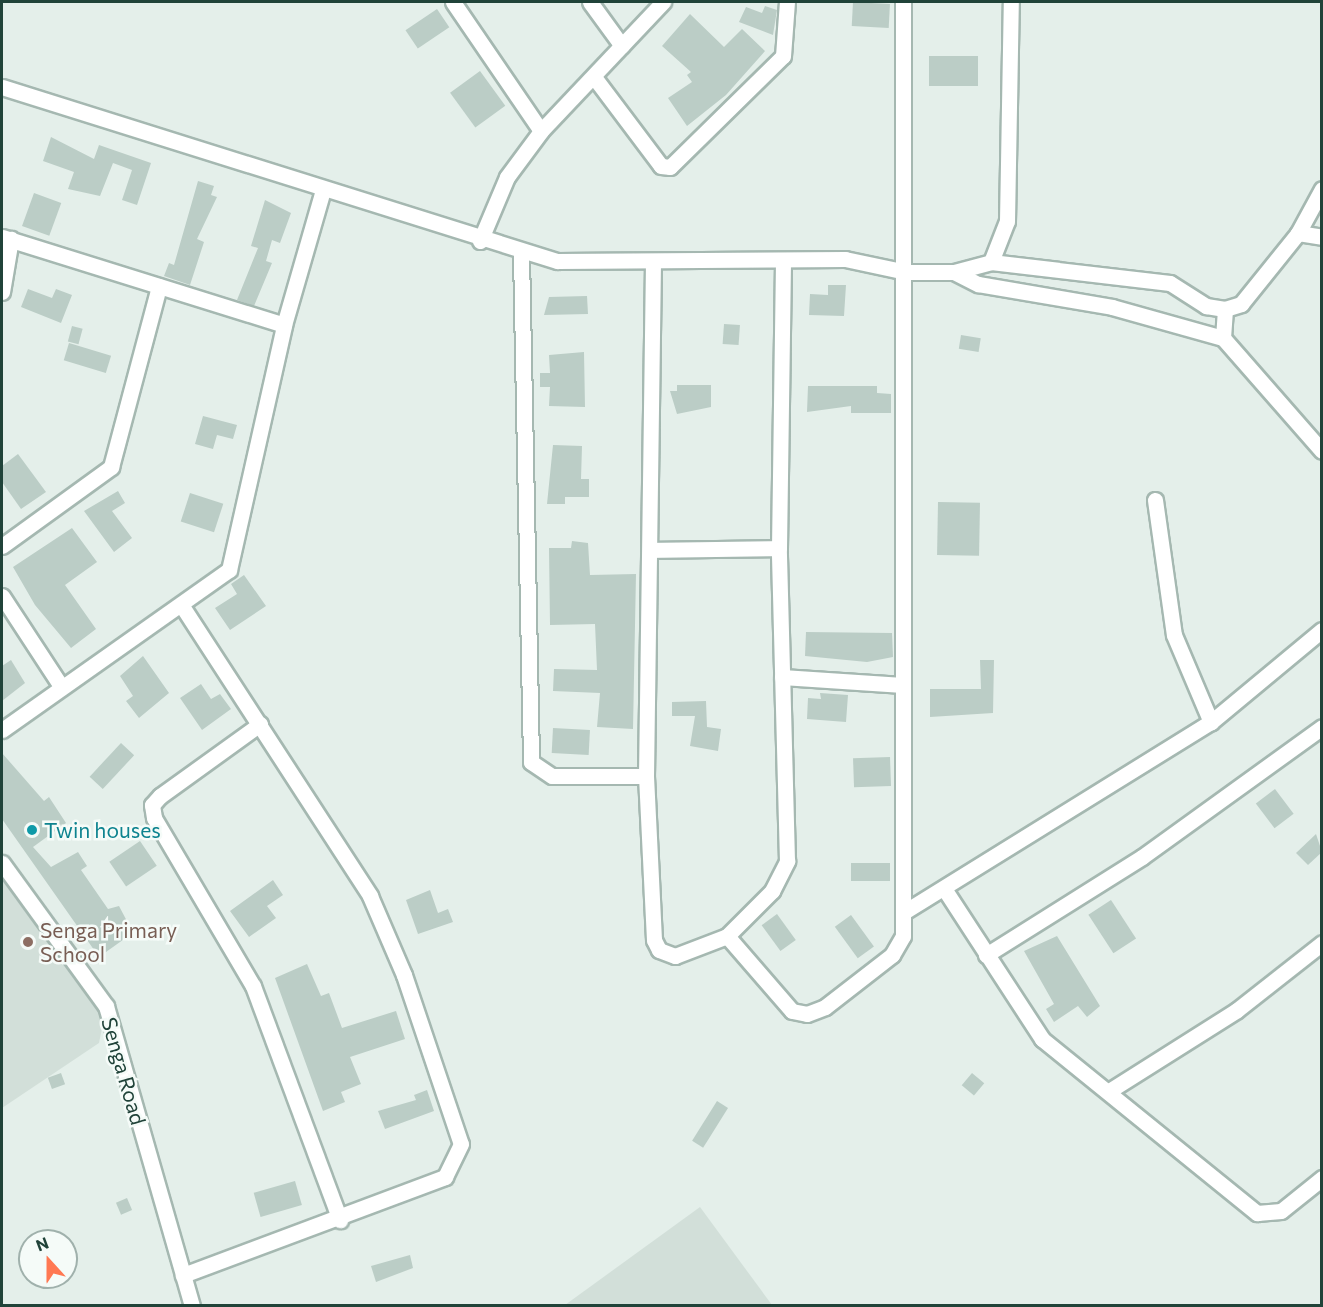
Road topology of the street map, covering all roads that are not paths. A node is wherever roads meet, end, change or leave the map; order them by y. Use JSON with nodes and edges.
{"nodes":[{"id":1,"x":453,"y":2,"type":"edge"},
{"id":2,"x":590,"y":2,"type":"edge"},
{"id":3,"x":663,"y":2,"type":"edge"},
{"id":4,"x":787,"y":2,"type":"edge"},
{"id":5,"x":903,"y":2,"type":"edge"},
{"id":6,"x":1011,"y":2,"type":"edge"},
{"id":7,"x":622,"y":46,"type":"junction"},
{"id":8,"x":594,"y":77,"type":"junction"},
{"id":9,"x":2,"y":87,"type":"edge"},
{"id":10,"x":541,"y":131,"type":"junction"},
{"id":11,"x":1322,"y":189,"type":"edge"},
{"id":12,"x":322,"y":190,"type":"junction"},
{"id":13,"x":1298,"y":233,"type":"junction"},
{"id":14,"x":1322,"y":237,"type":"edge"},
{"id":15,"x":6,"y":238,"type":"edge"},
{"id":16,"x":480,"y":241,"type":"junction"},
{"id":17,"x":521,"y":253,"type":"junction"},
{"id":18,"x":653,"y":262,"type":"junction"},
{"id":19,"x":783,"y":262,"type":"junction"},
{"id":20,"x":991,"y":262,"type":"junction"},
{"id":21,"x":906,"y":272,"type":"junction"},
{"id":22,"x":954,"y":272,"type":"junction"},
{"id":23,"x":159,"y":286,"type":"junction"},
{"id":24,"x":2,"y":292,"type":"edge"},
{"id":25,"x":1225,"y":309,"type":"junction"},
{"id":26,"x":284,"y":325,"type":"junction"},
{"id":27,"x":1223,"y":338,"type":"junction"},
{"id":28,"x":1322,"y":451,"type":"edge"},
{"id":29,"x":1155,"y":500,"type":"dead end"},
{"id":30,"x":2,"y":546,"type":"edge"},
{"id":31,"x":779,"y":548,"type":"junction"},
{"id":32,"x":652,"y":550,"type":"junction"},
{"id":33,"x":2,"y":596,"type":"edge"},
{"id":34,"x":182,"y":606,"type":"junction"},
{"id":35,"x":1322,"y":630,"type":"edge"},
{"id":36,"x":782,"y":677,"type":"junction"},
{"id":37,"x":903,"y":685,"type":"junction"},
{"id":38,"x":61,"y":686,"type":"junction"},
{"id":39,"x":1210,"y":722,"type":"junction"},
{"id":40,"x":260,"y":724,"type":"junction"},
{"id":41,"x":1322,"y":727,"type":"edge"},
{"id":42,"x":2,"y":730,"type":"edge"},
{"id":43,"x":646,"y":776,"type":"junction"},
{"id":44,"x":2,"y":863,"type":"edge"},
{"id":45,"x":945,"y":890,"type":"junction"},
{"id":46,"x":904,"y":912,"type":"junction"},
{"id":47,"x":727,"y":936,"type":"junction"},
{"id":48,"x":1322,"y":943,"type":"edge"},
{"id":49,"x":986,"y":956,"type":"junction"},
{"id":50,"x":1109,"y":1091,"type":"junction"},
{"id":51,"x":1322,"y":1178,"type":"edge"},
{"id":52,"x":340,"y":1220,"type":"junction"},
{"id":53,"x":183,"y":1275,"type":"junction"},
{"id":54,"x":192,"y":1305,"type":"edge"}],
"edges":[{"from":1,"to":10,"type":"street"},
{"from":2,"to":7,"type":"street"},
{"from":3,"to":7,"type":"street"},
{"from":4,"to":8,"type":"street"},
{"from":5,"to":21,"type":"street"},
{"from":6,"to":20,"type":"street"},
{"from":7,"to":8,"type":"street"},
{"from":8,"to":10,"type":"street"},
{"from":9,"to":12,"type":"street"},
{"from":10,"to":16,"type":"street"},
{"from":11,"to":13,"type":"street"},
{"from":12,"to":16,"type":"street"},
{"from":12,"to":26,"type":"street"},
{"from":13,"to":14,"type":"street"},
{"from":13,"to":25,"type":"street"},
{"from":15,"to":23,"type":"street"},
{"from":15,"to":24,"type":"street"},
{"from":16,"to":17,"type":"street"},
{"from":17,"to":18,"type":"street"},
{"from":17,"to":43,"type":"street"},
{"from":18,"to":19,"type":"street"},
{"from":18,"to":32,"type":"street"},
{"from":19,"to":21,"type":"street"},
{"from":19,"to":31,"type":"street"},
{"from":20,"to":22,"type":"street"},
{"from":20,"to":25,"type":"street"},
{"from":21,"to":22,"type":"street"},
{"from":21,"to":37,"type":"street"},
{"from":22,"to":27,"type":"street"},
{"from":23,"to":26,"type":"street"},
{"from":23,"to":30,"type":"street"},
{"from":25,"to":27,"type":"street"},
{"from":26,"to":34,"type":"street"},
{"from":27,"to":28,"type":"street"},
{"from":29,"to":39,"type":"street"},
{"from":31,"to":32,"type":"street"},
{"from":31,"to":36,"type":"street"},
{"from":32,"to":43,"type":"street"},
{"from":33,"to":38,"type":"street"},
{"from":34,"to":38,"type":"street"},
{"from":34,"to":40,"type":"street"},
{"from":35,"to":39,"type":"street"},
{"from":36,"to":37,"type":"street"},
{"from":36,"to":47,"type":"street"},
{"from":37,"to":46,"type":"street"},
{"from":38,"to":42,"type":"street"},
{"from":39,"to":45,"type":"street"},
{"from":40,"to":52,"type":"street"},
{"from":40,"to":52,"type":"street"},
{"from":41,"to":49,"type":"street"},
{"from":43,"to":47,"type":"street"},
{"from":44,"to":53,"type":"street","name":"Senga Road"},
{"from":45,"to":46,"type":"street"},
{"from":45,"to":49,"type":"street"},
{"from":46,"to":47,"type":"street"},
{"from":48,"to":50,"type":"street"},
{"from":49,"to":50,"type":"street"},
{"from":50,"to":51,"type":"street"},
{"from":52,"to":53,"type":"street"},
{"from":53,"to":54,"type":"street","name":"Senga Road"}]}
